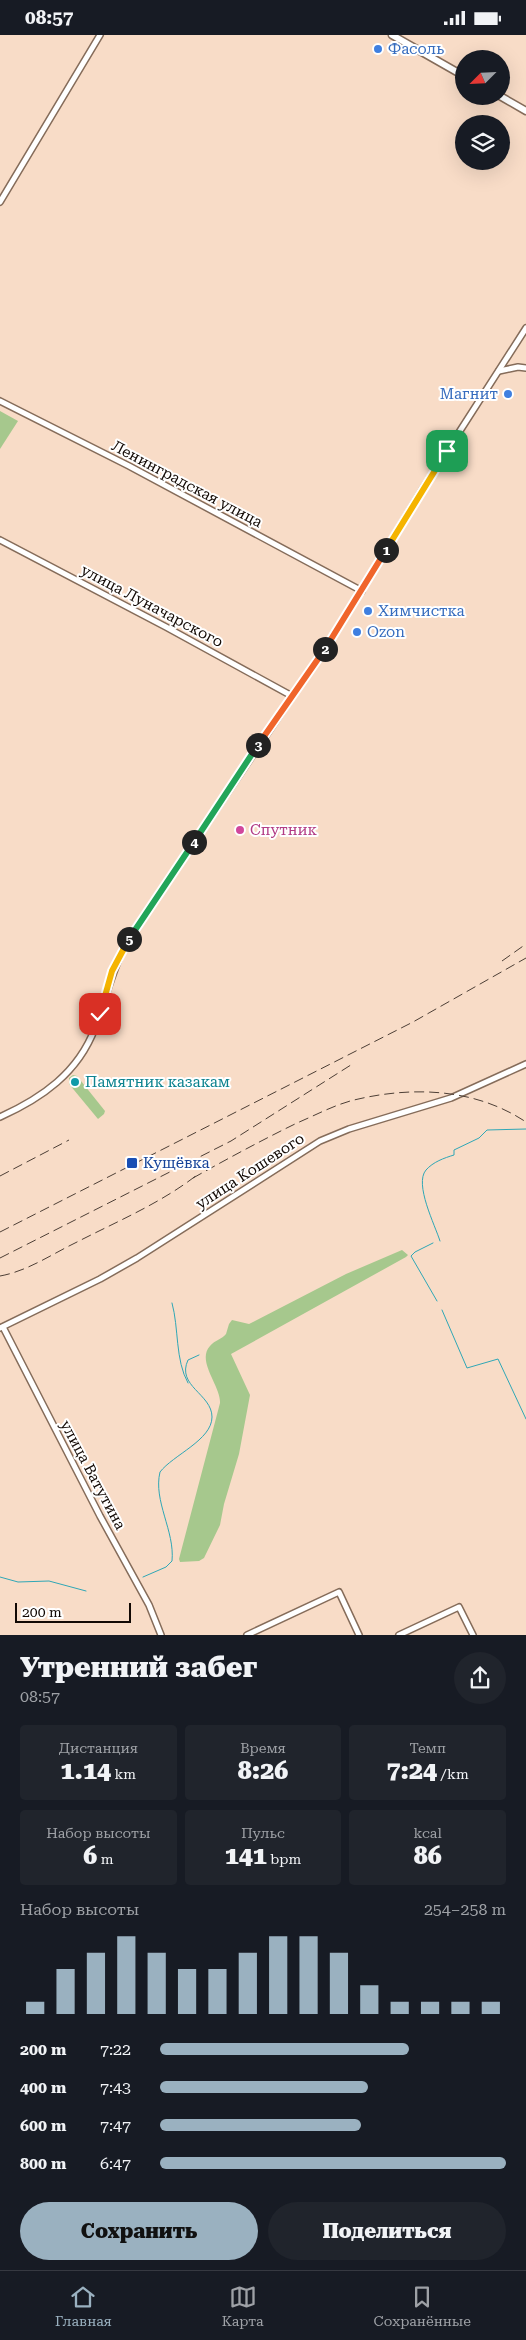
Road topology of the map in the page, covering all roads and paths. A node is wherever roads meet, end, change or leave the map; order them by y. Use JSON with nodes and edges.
{"nodes":[{"id":1,"x":100,"y":35,"type":"edge"},
{"id":2,"x":392,"y":35,"type":"edge"},
{"id":3,"x":455,"y":71,"type":"edge"},
{"id":4,"x":510,"y":102,"type":"edge"},
{"id":5,"x":526,"y":111,"type":"edge"},
{"id":6,"x":0,"y":202,"type":"edge"},
{"id":7,"x":526,"y":328,"type":"edge"},
{"id":8,"x":526,"y":369,"type":"edge"},
{"id":9,"x":499,"y":371,"type":"junction"},
{"id":10,"x":0,"y":401,"type":"edge"},
{"id":11,"x":0,"y":540,"type":"edge"},
{"id":12,"x":362,"y":591,"type":"junction"},
{"id":13,"x":292,"y":696,"type":"junction"},
{"id":14,"x":526,"y":1064,"type":"edge"},
{"id":15,"x":0,"y":1117,"type":"edge"},
{"id":16,"x":1,"y":1328,"type":"edge"},
{"id":17,"x":161,"y":1635,"type":"edge"},
{"id":18,"x":247,"y":1635,"type":"edge"},
{"id":19,"x":359,"y":1635,"type":"edge"},
{"id":20,"x":399,"y":1635,"type":"edge"},
{"id":21,"x":473,"y":1635,"type":"edge"}],
"edges":[{"from":1,"to":6,"type":"street"},
{"from":2,"to":3,"type":"main road"},
{"from":4,"to":5,"type":"main road"},
{"from":7,"to":9,"type":"street"},
{"from":8,"to":9,"type":"street"},
{"from":9,"to":12,"type":"street"},
{"from":10,"to":12,"type":"street","name":"Ленинградская улица"},
{"from":11,"to":13,"type":"street","name":"улица Луначарского"},
{"from":12,"to":13,"type":"street"},
{"from":13,"to":15,"type":"street"},
{"from":14,"to":16,"type":"street","name":"улица Кошевого"},
{"from":16,"to":17,"type":"street","name":"улица Ватутина"},
{"from":18,"to":19,"type":"street"},
{"from":20,"to":21,"type":"street"}]}
